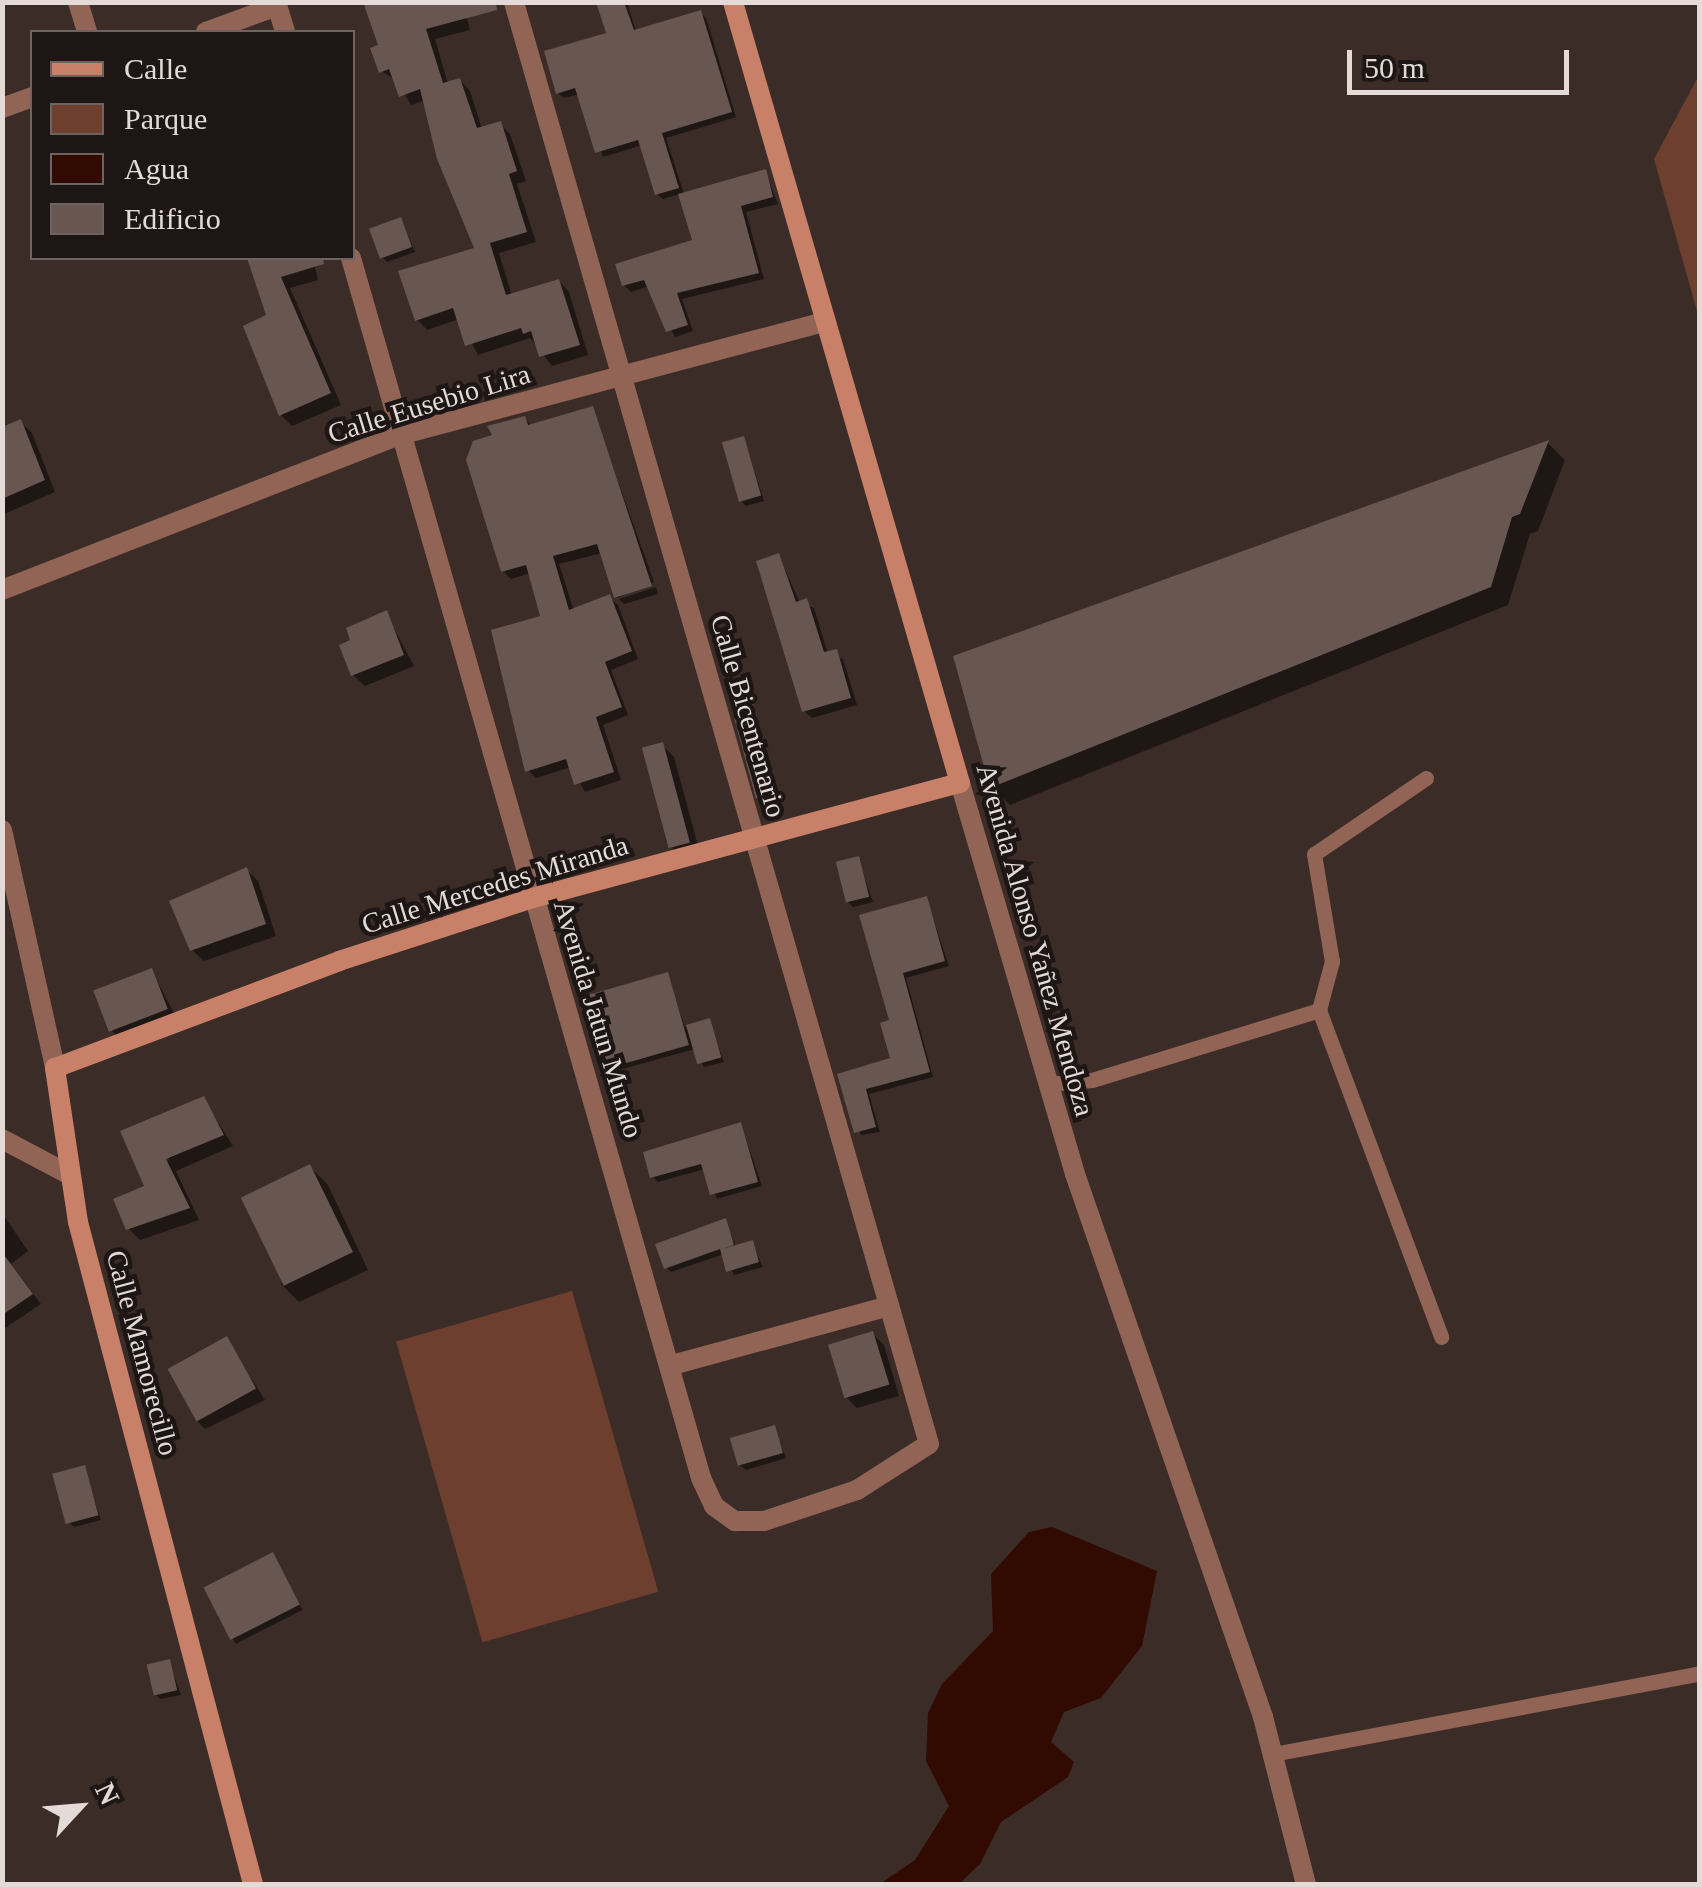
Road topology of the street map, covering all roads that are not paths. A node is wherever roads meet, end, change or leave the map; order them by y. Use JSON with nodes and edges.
{"nodes":[{"id":1,"x":78,"y":2,"type":"edge"},
{"id":2,"x":514,"y":2,"type":"edge"},
{"id":3,"x":734,"y":2,"type":"edge"},
{"id":4,"x":277,"y":4,"type":"edge"},
{"id":5,"x":85,"y":30,"type":"edge"},
{"id":6,"x":211,"y":30,"type":"edge"},
{"id":7,"x":284,"y":30,"type":"edge"},
{"id":8,"x":30,"y":98,"type":"edge"},
{"id":9,"x":2,"y":108,"type":"edge"},
{"id":10,"x":352,"y":260,"type":"edge"},
{"id":11,"x":826,"y":322,"type":"junction"},
{"id":12,"x":620,"y":376,"type":"junction"},
{"id":13,"x":403,"y":434,"type":"junction"},
{"id":14,"x":2,"y":590,"type":"edge"},
{"id":15,"x":1426,"y":778,"type":"dead end"},
{"id":16,"x":960,"y":783,"type":"junction"},
{"id":17,"x":2,"y":830,"type":"edge"},
{"id":18,"x":755,"y":838,"type":"junction"},
{"id":19,"x":533,"y":898,"type":"junction"},
{"id":20,"x":1318,"y":1010,"type":"junction"},
{"id":21,"x":55,"y":1068,"type":"junction"},
{"id":22,"x":1049,"y":1084,"type":"junction"},
{"id":23,"x":2,"y":1139,"type":"edge"},
{"id":24,"x":70,"y":1175,"type":"junction"},
{"id":25,"x":888,"y":1306,"type":"junction"},
{"id":26,"x":1441,"y":1337,"type":"dead end"},
{"id":27,"x":672,"y":1365,"type":"junction"},
{"id":28,"x":714,"y":1506,"type":"joint"},
{"id":29,"x":1700,"y":1674,"type":"edge"},
{"id":30,"x":1272,"y":1754,"type":"junction"},
{"id":31,"x":253,"y":1884,"type":"edge"},
{"id":32,"x":1306,"y":1884,"type":"edge"}],
"edges":[{"from":1,"to":5,"type":"street"},
{"from":2,"to":12,"type":"street","name":"Calle Bicentenario"},
{"from":3,"to":11,"type":"street","name":"Avenida Alonso Yañez Mendoza"},
{"from":4,"to":6,"type":"street"},
{"from":4,"to":7,"type":"street"},
{"from":8,"to":9,"type":"street"},
{"from":10,"to":13,"type":"street","name":"Avenida Jatun Mundo"},
{"from":11,"to":12,"type":"street","name":"Calle Eusebio Lira"},
{"from":11,"to":16,"type":"street","name":"Avenida Alonso Yañez Mendoza"},
{"from":12,"to":13,"type":"street","name":"Calle Eusebio Lira"},
{"from":12,"to":18,"type":"street","name":"Calle Bicentenario"},
{"from":13,"to":14,"type":"street","name":"Calle Eusebio Lira"},
{"from":13,"to":19,"type":"street","name":"Avenida Jatun Mundo"},
{"from":15,"to":20,"type":"lane"},
{"from":16,"to":18,"type":"street","name":"Calle Mercedes Miranda"},
{"from":16,"to":22,"type":"street","name":"Avenida Alonso Yañez Mendoza"},
{"from":17,"to":21,"type":"street","name":"Calle Mamorecillo"},
{"from":18,"to":19,"type":"street","name":"Calle Mercedes Miranda"},
{"from":18,"to":25,"type":"street","name":"Calle Bicentenario"},
{"from":19,"to":21,"type":"street","name":"Calle Mercedes Miranda"},
{"from":19,"to":27,"type":"street","name":"Avenida Jatun Mundo"},
{"from":20,"to":22,"type":"lane"},
{"from":20,"to":26,"type":"lane"},
{"from":21,"to":24,"type":"street","name":"Calle Mamorecillo"},
{"from":22,"to":30,"type":"street","name":"Avenida Alonso Yañez Mendoza"},
{"from":23,"to":24,"type":"street"},
{"from":24,"to":31,"type":"street","name":"Calle Mamorecillo"},
{"from":25,"to":27,"type":"street"},
{"from":25,"to":28,"type":"street","name":"Calle Bicentenario"},
{"from":27,"to":28,"type":"street","name":"Avenida Jatun Mundo"},
{"from":29,"to":30,"type":"lane"},
{"from":30,"to":32,"type":"street","name":"Avenida Alonso Yañez Mendoza"}]}
